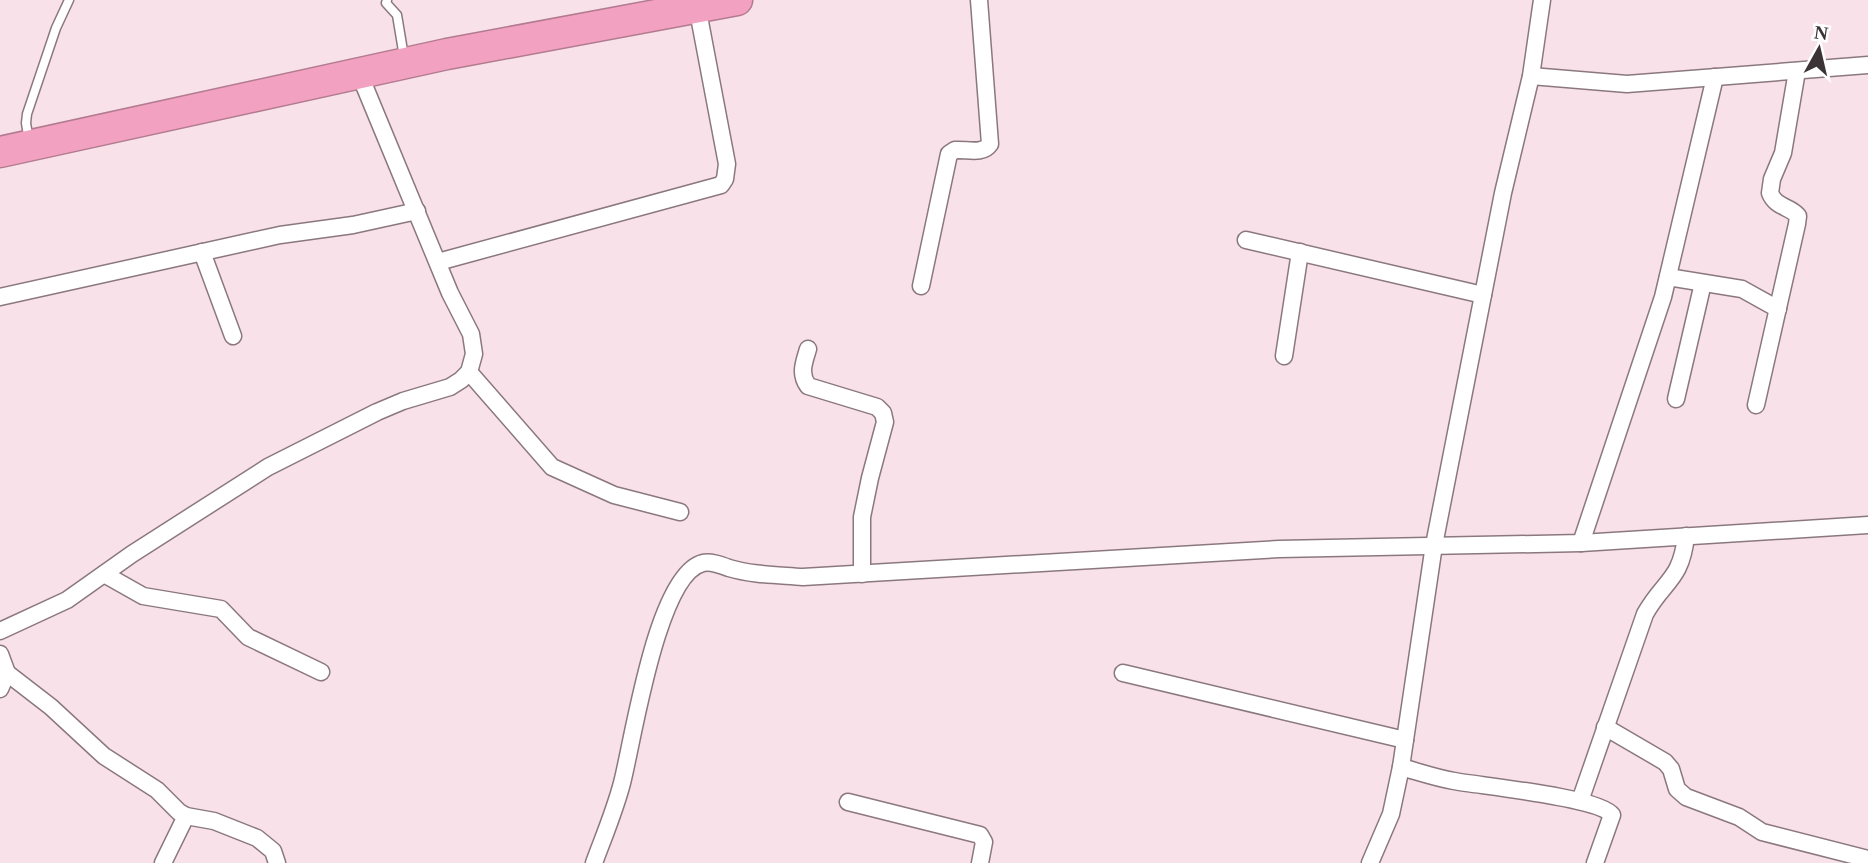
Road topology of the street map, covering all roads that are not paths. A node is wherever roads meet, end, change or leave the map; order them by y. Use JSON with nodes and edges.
{"nodes":[{"id":1,"x":69,"y":0,"type":"edge"},
{"id":2,"x":387,"y":0,"type":"edge"},
{"id":3,"x":737,"y":0,"type":"edge"},
{"id":4,"x":979,"y":0,"type":"edge"},
{"id":5,"x":1542,"y":0,"type":"edge"},
{"id":6,"x":683,"y":3,"type":"edge"},
{"id":7,"x":403,"y":51,"type":"junction"},
{"id":8,"x":1868,"y":65,"type":"edge"},
{"id":9,"x":1797,"y":71,"type":"junction"},
{"id":10,"x":359,"y":73,"type":"junction"},
{"id":11,"x":1531,"y":76,"type":"junction"},
{"id":12,"x":1715,"y":78,"type":"junction"},
{"id":13,"x":11,"y":141,"type":"edge"},
{"id":14,"x":418,"y":211,"type":"junction"},
{"id":15,"x":1245,"y":240,"type":"dead end"},
{"id":16,"x":202,"y":252,"type":"junction"},
{"id":17,"x":1300,"y":253,"type":"junction"},
{"id":18,"x":438,"y":262,"type":"junction"},
{"id":19,"x":1668,"y":277,"type":"junction"},
{"id":20,"x":1703,"y":283,"type":"junction"},
{"id":21,"x":921,"y":286,"type":"dead end"},
{"id":22,"x":1483,"y":295,"type":"junction"},
{"id":23,"x":0,"y":297,"type":"edge"},
{"id":24,"x":1778,"y":309,"type":"junction"},
{"id":25,"x":233,"y":337,"type":"dead end"},
{"id":26,"x":808,"y":349,"type":"dead end"},
{"id":27,"x":1284,"y":356,"type":"dead end"},
{"id":28,"x":469,"y":372,"type":"junction"},
{"id":29,"x":1676,"y":399,"type":"dead end"},
{"id":30,"x":1756,"y":405,"type":"dead end"},
{"id":31,"x":680,"y":512,"type":"dead end"},
{"id":32,"x":1868,"y":525,"type":"edge"},
{"id":33,"x":1686,"y":536,"type":"junction"},
{"id":34,"x":1581,"y":542,"type":"junction"},
{"id":35,"x":1434,"y":545,"type":"junction"},
{"id":36,"x":862,"y":573,"type":"junction"},
{"id":37,"x":104,"y":574,"type":"junction"},
{"id":38,"x":0,"y":631,"type":"edge"},
{"id":39,"x":0,"y":654,"type":"edge"},
{"id":40,"x":321,"y":671,"type":"dead end"},
{"id":41,"x":7,"y":673,"type":"junction"},
{"id":42,"x":1123,"y":673,"type":"dead end"},
{"id":43,"x":0,"y":689,"type":"edge"},
{"id":44,"x":1605,"y":727,"type":"junction"},
{"id":45,"x":1405,"y":740,"type":"junction"},
{"id":46,"x":1401,"y":767,"type":"junction"},
{"id":47,"x":1580,"y":801,"type":"junction"},
{"id":48,"x":848,"y":802,"type":"dead end"},
{"id":49,"x":186,"y":816,"type":"junction"},
{"id":50,"x":1868,"y":859,"type":"edge"},
{"id":51,"x":163,"y":863,"type":"edge"},
{"id":52,"x":277,"y":863,"type":"edge"},
{"id":53,"x":594,"y":863,"type":"edge"},
{"id":54,"x":980,"y":863,"type":"edge"},
{"id":55,"x":1370,"y":863,"type":"edge"},
{"id":56,"x":1595,"y":863,"type":"edge"}],
"edges":[{"from":1,"to":13,"type":"lane"},
{"from":2,"to":7,"type":"lane"},
{"from":3,"to":6,"type":"highway"},
{"from":4,"to":21,"type":"street"},
{"from":5,"to":11,"type":"street"},
{"from":6,"to":7,"type":"highway"},
{"from":6,"to":10,"type":"highway"},
{"from":6,"to":18,"type":"street"},
{"from":7,"to":13,"type":"highway"},
{"from":8,"to":9,"type":"street"},
{"from":9,"to":12,"type":"street"},
{"from":9,"to":24,"type":"street"},
{"from":10,"to":13,"type":"highway"},
{"from":10,"to":14,"type":"street"},
{"from":11,"to":12,"type":"street"},
{"from":11,"to":22,"type":"street"},
{"from":12,"to":19,"type":"street"},
{"from":14,"to":16,"type":"street"},
{"from":14,"to":18,"type":"street"},
{"from":15,"to":17,"type":"street"},
{"from":16,"to":23,"type":"street"},
{"from":16,"to":25,"type":"street"},
{"from":17,"to":22,"type":"street"},
{"from":17,"to":27,"type":"street"},
{"from":18,"to":28,"type":"street"},
{"from":19,"to":20,"type":"street"},
{"from":19,"to":34,"type":"street"},
{"from":20,"to":24,"type":"street"},
{"from":20,"to":29,"type":"street"},
{"from":22,"to":35,"type":"street"},
{"from":24,"to":30,"type":"street"},
{"from":26,"to":36,"type":"street"},
{"from":28,"to":31,"type":"street"},
{"from":28,"to":37,"type":"street"},
{"from":32,"to":33,"type":"street"},
{"from":33,"to":34,"type":"street"},
{"from":33,"to":44,"type":"street"},
{"from":34,"to":35,"type":"street"},
{"from":35,"to":36,"type":"street"},
{"from":35,"to":45,"type":"street"},
{"from":36,"to":53,"type":"street"},
{"from":37,"to":38,"type":"street"},
{"from":37,"to":40,"type":"street"},
{"from":39,"to":41,"type":"street"},
{"from":41,"to":43,"type":"street"},
{"from":41,"to":49,"type":"street"},
{"from":42,"to":45,"type":"street"},
{"from":44,"to":47,"type":"street"},
{"from":44,"to":50,"type":"street"},
{"from":45,"to":46,"type":"street"},
{"from":46,"to":47,"type":"street"},
{"from":46,"to":55,"type":"street"},
{"from":47,"to":56,"type":"street"},
{"from":48,"to":54,"type":"street"},
{"from":49,"to":51,"type":"street"},
{"from":49,"to":52,"type":"street"}]}
